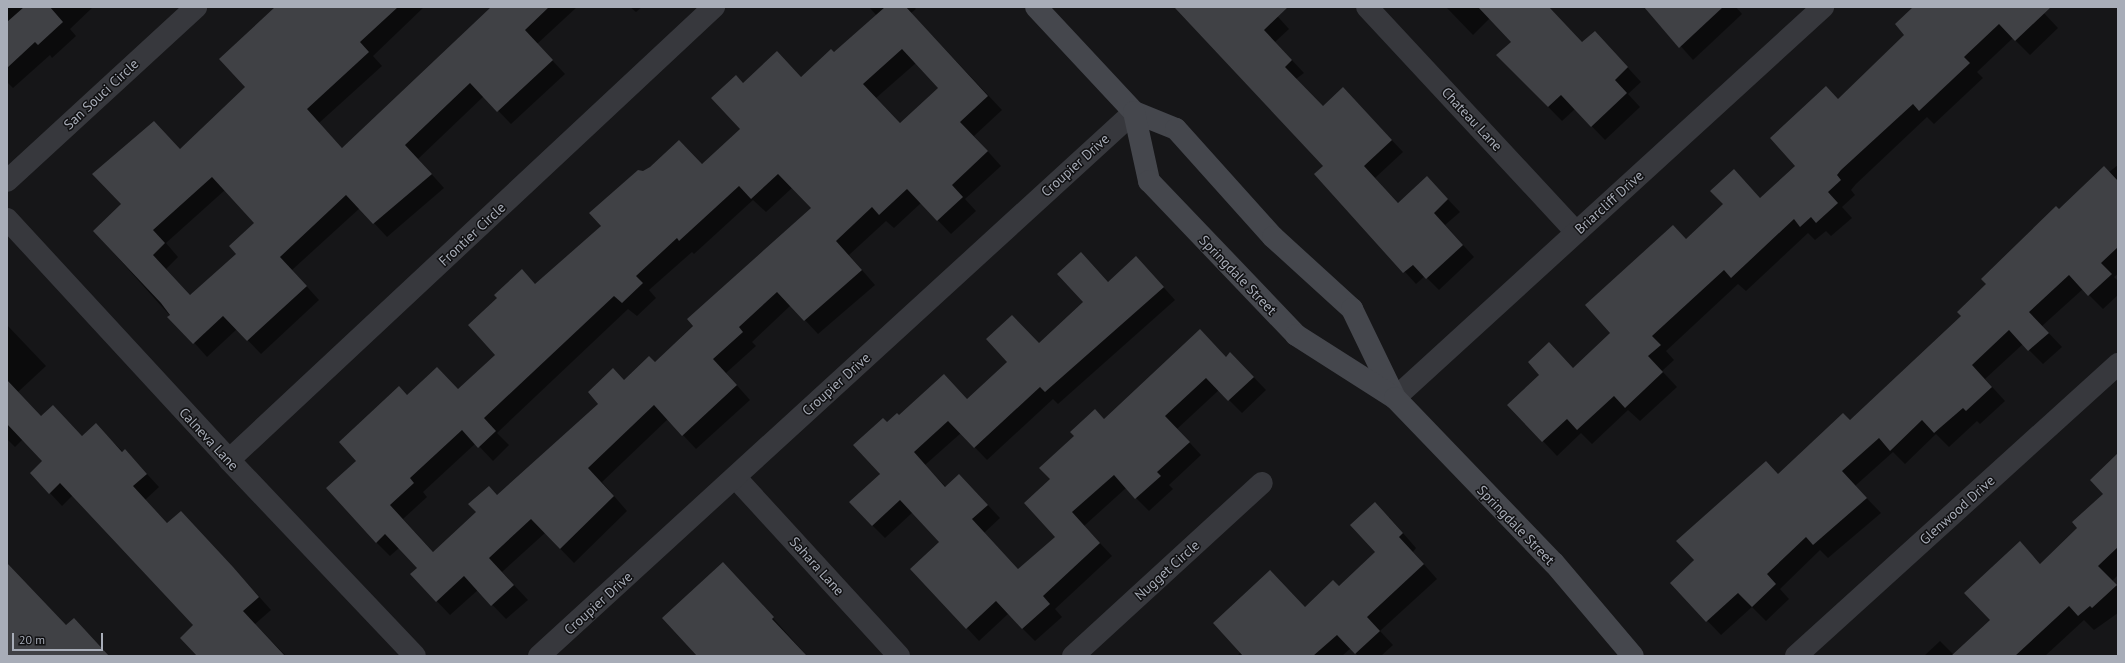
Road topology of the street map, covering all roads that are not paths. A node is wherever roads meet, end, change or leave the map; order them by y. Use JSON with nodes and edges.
{"nodes":[{"id":1,"x":196,"y":7,"type":"edge"},
{"id":2,"x":714,"y":7,"type":"edge"},
{"id":3,"x":1036,"y":7,"type":"edge"},
{"id":4,"x":1367,"y":7,"type":"edge"},
{"id":5,"x":1823,"y":7,"type":"edge"},
{"id":6,"x":1134,"y":112,"type":"junction"},
{"id":7,"x":7,"y":181,"type":"edge"},
{"id":8,"x":7,"y":219,"type":"edge"},
{"id":9,"x":1576,"y":232,"type":"junction"},
{"id":10,"x":2118,"y":364,"type":"edge"},
{"id":11,"x":1395,"y":398,"type":"junction"},
{"id":12,"x":229,"y":460,"type":"junction"},
{"id":13,"x":735,"y":477,"type":"junction"},
{"id":14,"x":1262,"y":483,"type":"dead end"},
{"id":15,"x":415,"y":656,"type":"edge"},
{"id":16,"x":539,"y":656,"type":"edge"},
{"id":17,"x":899,"y":656,"type":"edge"},
{"id":18,"x":1073,"y":656,"type":"edge"},
{"id":19,"x":1633,"y":656,"type":"edge"},
{"id":20,"x":1796,"y":656,"type":"edge"}],
"edges":[{"from":1,"to":7,"type":"street","name":"San Souci Circle"},
{"from":2,"to":12,"type":"street","name":"Frontier Circle"},
{"from":3,"to":6,"type":"main road","name":"Springdale Street"},
{"from":4,"to":9,"type":"street","name":"Chateau Lane"},
{"from":5,"to":9,"type":"street","name":"Briarcliff Drive"},
{"from":6,"to":11,"type":"main road","name":"Springdale Street"},
{"from":6,"to":11,"type":"main road","name":"Springdale Street"},
{"from":6,"to":13,"type":"street","name":"Croupier Drive"},
{"from":8,"to":12,"type":"street","name":"Calneva Lane"},
{"from":9,"to":11,"type":"street","name":"Briarcliff Drive"},
{"from":10,"to":20,"type":"street","name":"Glenwood Drive"},
{"from":11,"to":19,"type":"main road","name":"Springdale Street"},
{"from":12,"to":15,"type":"street","name":"Calneva Lane"},
{"from":13,"to":16,"type":"street","name":"Croupier Drive"},
{"from":13,"to":17,"type":"street","name":"Sahara Lane"},
{"from":14,"to":18,"type":"street","name":"Nugget Circle"}]}
